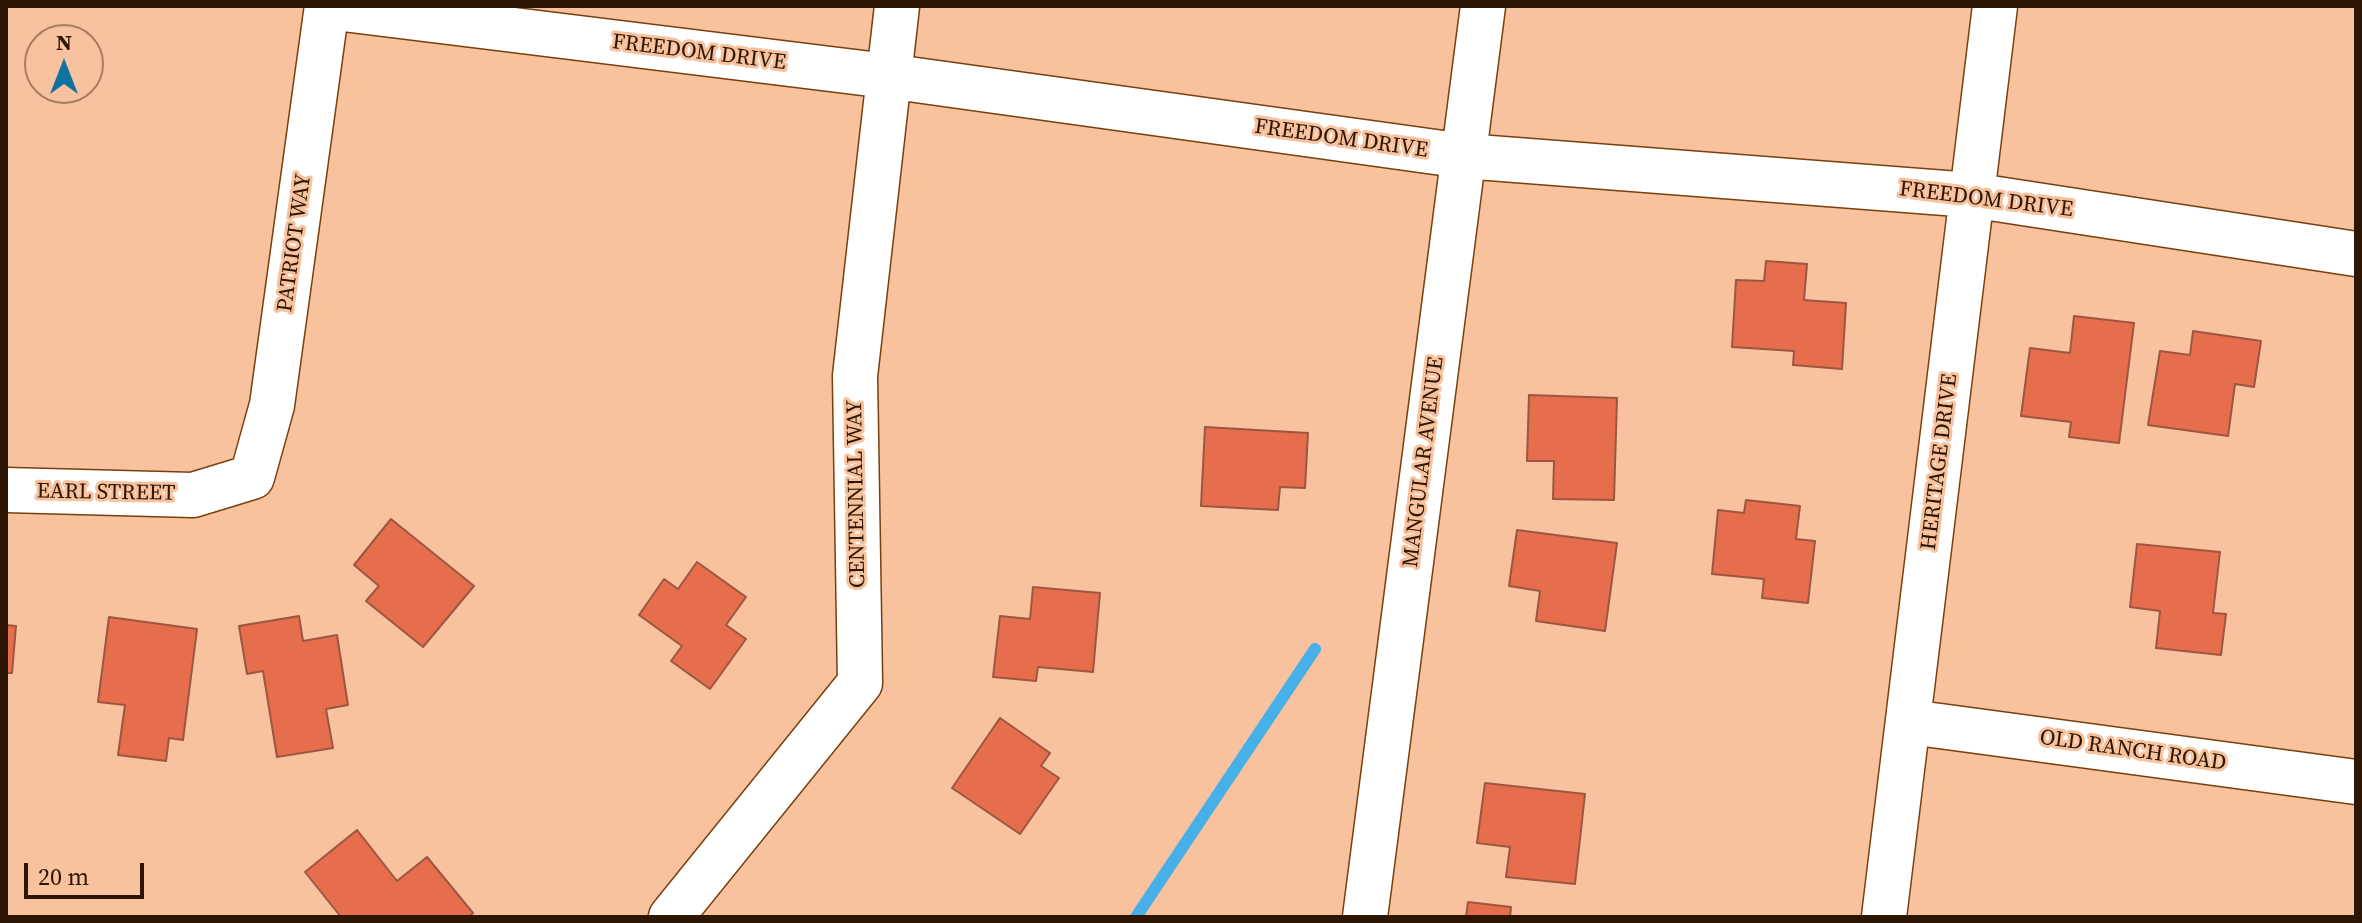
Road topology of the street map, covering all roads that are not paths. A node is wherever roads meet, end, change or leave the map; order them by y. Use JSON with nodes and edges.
{"nodes":[{"id":1,"x":327,"y":6,"type":"edge"},
{"id":2,"x":897,"y":6,"type":"edge"},
{"id":3,"x":1483,"y":6,"type":"edge"},
{"id":4,"x":1995,"y":6,"type":"edge"},
{"id":5,"x":887,"y":76,"type":"junction"},
{"id":6,"x":1464,"y":156,"type":"junction"},
{"id":7,"x":1971,"y":195,"type":"junction"},
{"id":8,"x":2356,"y":254,"type":"edge"},
{"id":9,"x":252,"y":477,"type":"joint"},
{"id":10,"x":6,"y":490,"type":"edge"},
{"id":11,"x":1910,"y":722,"type":"junction"},
{"id":12,"x":2356,"y":782,"type":"edge"},
{"id":13,"x":671,"y":917,"type":"edge"},
{"id":14,"x":1365,"y":917,"type":"edge"},
{"id":15,"x":1884,"y":917,"type":"edge"}],
"edges":[{"from":1,"to":5,"type":"street","name":"FREEDOM DRIVE"},
{"from":1,"to":9,"type":"street","name":"PATRIOT WAY"},
{"from":2,"to":5,"type":"street","name":"CENTENNIAL WAY"},
{"from":3,"to":6,"type":"street","name":"MANGULAR AVENUE"},
{"from":4,"to":7,"type":"street","name":"HERITAGE DRIVE"},
{"from":5,"to":6,"type":"street","name":"FREEDOM DRIVE"},
{"from":5,"to":13,"type":"street","name":"CENTENNIAL WAY"},
{"from":6,"to":7,"type":"street","name":"FREEDOM DRIVE"},
{"from":6,"to":14,"type":"street","name":"MANGULAR AVENUE"},
{"from":7,"to":8,"type":"street","name":"FREEDOM DRIVE"},
{"from":7,"to":11,"type":"street","name":"HERITAGE DRIVE"},
{"from":9,"to":10,"type":"street","name":"EARL STREET"},
{"from":11,"to":12,"type":"street","name":"OLD RANCH ROAD"},
{"from":11,"to":15,"type":"street","name":"HERITAGE DRIVE"}]}
